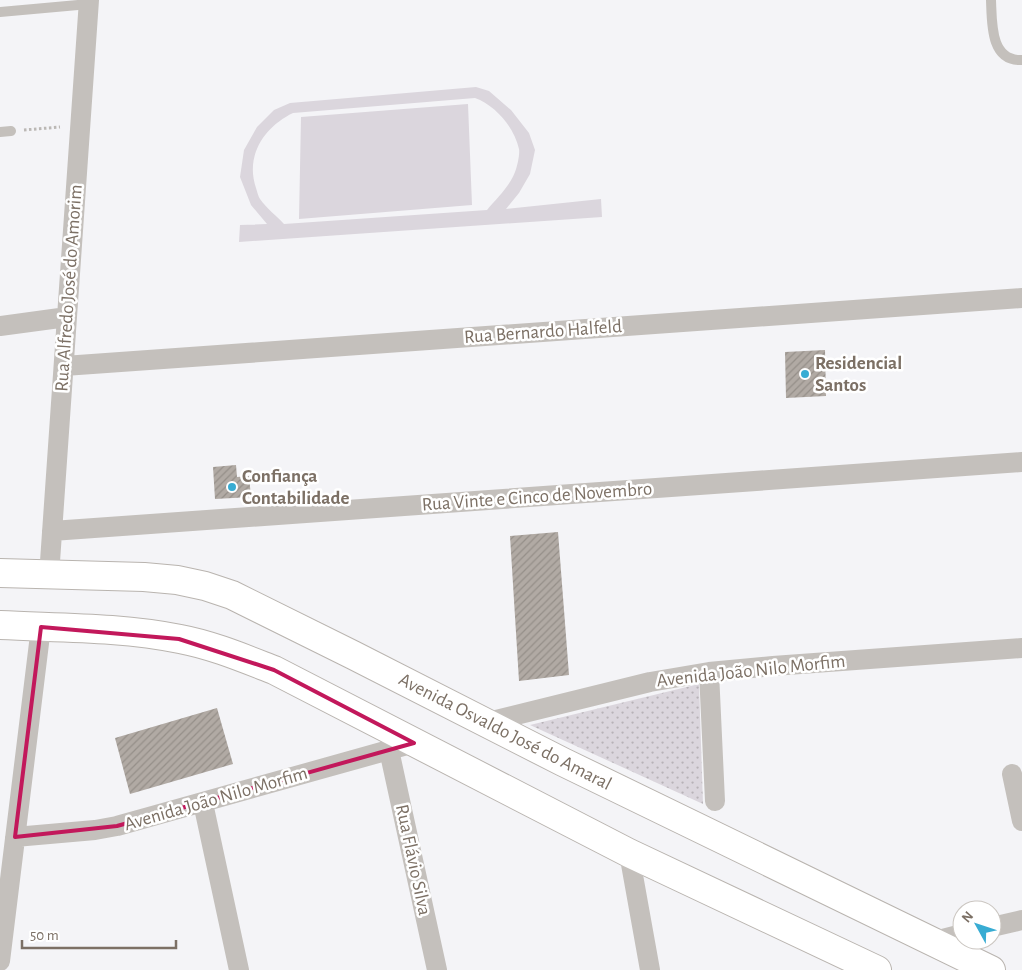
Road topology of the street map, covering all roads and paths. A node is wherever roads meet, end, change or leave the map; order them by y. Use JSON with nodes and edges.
{"nodes":[{"id":1,"x":991,"y":0,"type":"edge"},
{"id":2,"x":89,"y":2,"type":"edge"},
{"id":3,"x":0,"y":12,"type":"edge"},
{"id":4,"x":1022,"y":60,"type":"edge"},
{"id":5,"x":80,"y":126,"type":"junction"},
{"id":6,"x":0,"y":132,"type":"edge"},
{"id":7,"x":11,"y":132,"type":"joint"},
{"id":8,"x":1022,"y":298,"type":"edge"},
{"id":9,"x":67,"y":316,"type":"junction"},
{"id":10,"x":0,"y":326,"type":"edge"},
{"id":11,"x":64,"y":366,"type":"junction"},
{"id":12,"x":1022,"y":462,"type":"edge"},
{"id":13,"x":52,"y":531,"type":"junction"},
{"id":14,"x":0,"y":573,"type":"edge"},
{"id":15,"x":49,"y":576,"type":"junction"},
{"id":16,"x":0,"y":625,"type":"edge"},
{"id":17,"x":42,"y":627,"type":"junction"},
{"id":18,"x":1022,"y":648,"type":"edge"},
{"id":19,"x":709,"y":672,"type":"junction"},
{"id":20,"x":484,"y":723,"type":"junction"},
{"id":21,"x":401,"y":747,"type":"junction"},
{"id":22,"x":1012,"y":774,"type":"dead end"},
{"id":23,"x":715,"y":801,"type":"dead end"},
{"id":24,"x":203,"y":803,"type":"junction"},
{"id":25,"x":1022,"y":821,"type":"edge"},
{"id":26,"x":15,"y":837,"type":"junction"},
{"id":27,"x":629,"y":853,"type":"junction"},
{"id":28,"x":1022,"y":920,"type":"edge"},
{"id":29,"x":1002,"y":925,"type":"edge"},
{"id":30,"x":2,"y":932,"type":"edge"},
{"id":31,"x":952,"y":937,"type":"edge"},
{"id":32,"x":931,"y":942,"type":"junction"},
{"id":33,"x":0,"y":962,"type":"edge"},
{"id":34,"x":239,"y":970,"type":"edge"},
{"id":35,"x":437,"y":970,"type":"edge"},
{"id":36,"x":650,"y":970,"type":"edge"},
{"id":37,"x":877,"y":970,"type":"edge"},
{"id":38,"x":991,"y":970,"type":"edge"}],
"edges":[{"from":1,"to":4,"type":"lane"},
{"from":2,"to":3,"type":"lane"},
{"from":2,"to":5,"type":"street","name":"Rua Alfredo José do Amorim"},
{"from":5,"to":7,"type":"path"},
{"from":5,"to":9,"type":"street","name":"Rua Alfredo José do Amorim"},
{"from":6,"to":7,"type":"lane"},
{"from":8,"to":11,"type":"street","name":"Rua Bernardo Halfeld"},
{"from":9,"to":10,"type":"street"},
{"from":9,"to":11,"type":"street","name":"Rua Alfredo José do Amorim"},
{"from":11,"to":13,"type":"street","name":"Rua Alfredo José do Amorim"},
{"from":12,"to":13,"type":"street","name":"Rua Vinte e Cinco de Novembro"},
{"from":13,"to":15,"type":"street","name":"Rua Alfredo José do Amorim"},
{"from":14,"to":15,"type":"main road","name":"Avenida Osvaldo José do Amaral"},
{"from":15,"to":20,"type":"main road","name":"Avenida Osvaldo José do Amaral"},
{"from":16,"to":17,"type":"main road"},
{"from":17,"to":21,"type":"main road"},
{"from":17,"to":26,"type":"street"},
{"from":18,"to":19,"type":"street","name":"Avenida João Nilo Morfim"},
{"from":19,"to":20,"type":"street","name":"Avenida João Nilo Morfim"},
{"from":19,"to":23,"type":"street"},
{"from":20,"to":32,"type":"main road","name":"Avenida Osvaldo José do Amaral"},
{"from":21,"to":24,"type":"street","name":"Avenida João Nilo Morfim"},
{"from":21,"to":27,"type":"main road"},
{"from":21,"to":35,"type":"street","name":"Rua Flávio Silva"},
{"from":22,"to":25,"type":"street"},
{"from":24,"to":26,"type":"street","name":"Avenida João Nilo Morfim"},
{"from":24,"to":34,"type":"street"},
{"from":26,"to":30,"type":"street"},
{"from":27,"to":36,"type":"street"},
{"from":27,"to":37,"type":"main road"},
{"from":28,"to":29,"type":"street"},
{"from":30,"to":33,"type":"street"},
{"from":31,"to":32,"type":"street"},
{"from":32,"to":38,"type":"main road","name":"Avenida Osvaldo José do Amaral"}]}
